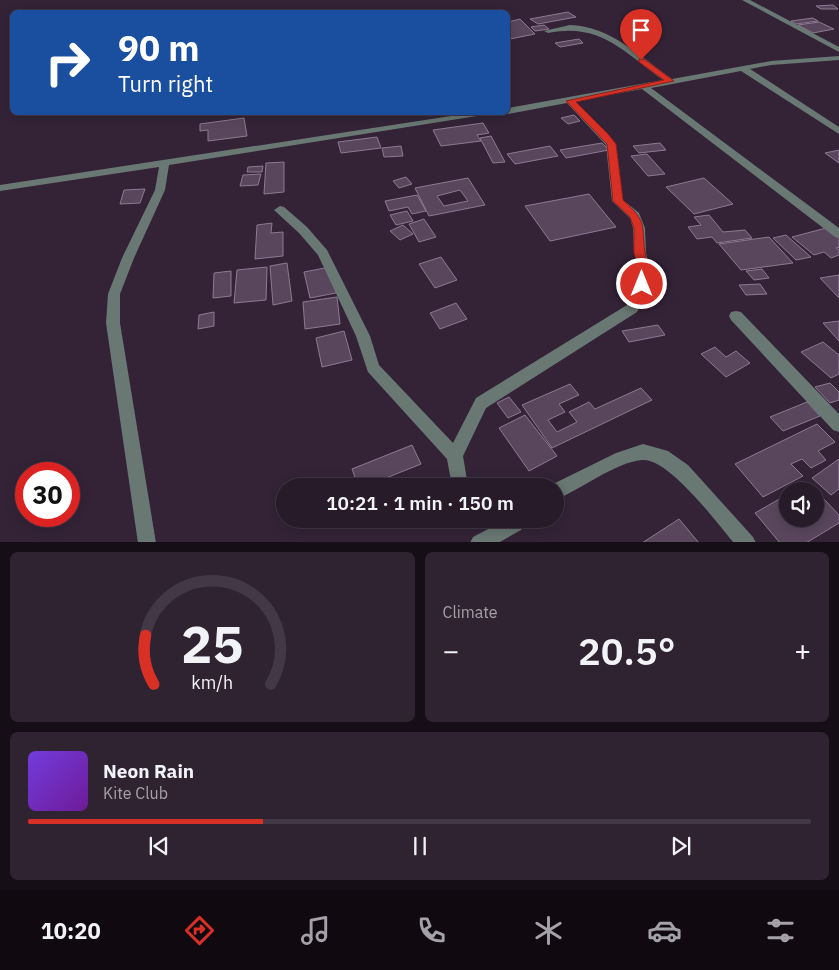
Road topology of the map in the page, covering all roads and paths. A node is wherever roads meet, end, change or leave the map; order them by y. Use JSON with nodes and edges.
{"nodes":[{"id":1,"x":744,"y":0,"type":"edge"},
{"id":2,"x":548,"y":31,"type":"dead end"},
{"id":3,"x":839,"y":50,"type":"edge"},
{"id":4,"x":839,"y":58,"type":"edge"},
{"id":5,"x":742,"y":68,"type":"junction"},
{"id":6,"x":670,"y":81,"type":"junction"},
{"id":7,"x":644,"y":86,"type":"junction"},
{"id":8,"x":570,"y":101,"type":"junction"},
{"id":9,"x":510,"y":111,"type":"edge"},
{"id":10,"x":478,"y":115,"type":"edge"},
{"id":11,"x":839,"y":131,"type":"edge"},
{"id":12,"x":165,"y":163,"type":"junction"},
{"id":13,"x":0,"y":188,"type":"edge"},
{"id":14,"x":280,"y":210,"type":"dead end"},
{"id":15,"x":839,"y":234,"type":"edge"},
{"id":16,"x":736,"y":316,"type":"dead end"},
{"id":17,"x":839,"y":425,"type":"edge"},
{"id":18,"x":455,"y":456,"type":"junction"},
{"id":19,"x":459,"y":478,"type":"edge"},
{"id":20,"x":564,"y":487,"type":"edge"},
{"id":21,"x":502,"y":528,"type":"edge"},
{"id":22,"x":147,"y":542,"type":"edge"},
{"id":23,"x":479,"y":542,"type":"edge"},
{"id":24,"x":747,"y":542,"type":"edge"}],
"edges":[{"from":1,"to":3,"type":"street"},
{"from":2,"to":6,"type":"street"},
{"from":4,"to":5,"type":"street"},
{"from":5,"to":6,"type":"street"},
{"from":5,"to":11,"type":"street"},
{"from":6,"to":7,"type":"street"},
{"from":7,"to":8,"type":"street"},
{"from":7,"to":15,"type":"street"},
{"from":8,"to":9,"type":"street"},
{"from":8,"to":18,"type":"street"},
{"from":10,"to":12,"type":"street"},
{"from":12,"to":13,"type":"street"},
{"from":12,"to":22,"type":"street"},
{"from":14,"to":18,"type":"street"},
{"from":16,"to":17,"type":"street"},
{"from":18,"to":19,"type":"street"},
{"from":20,"to":24,"type":"street"},
{"from":21,"to":23,"type":"street"}]}
